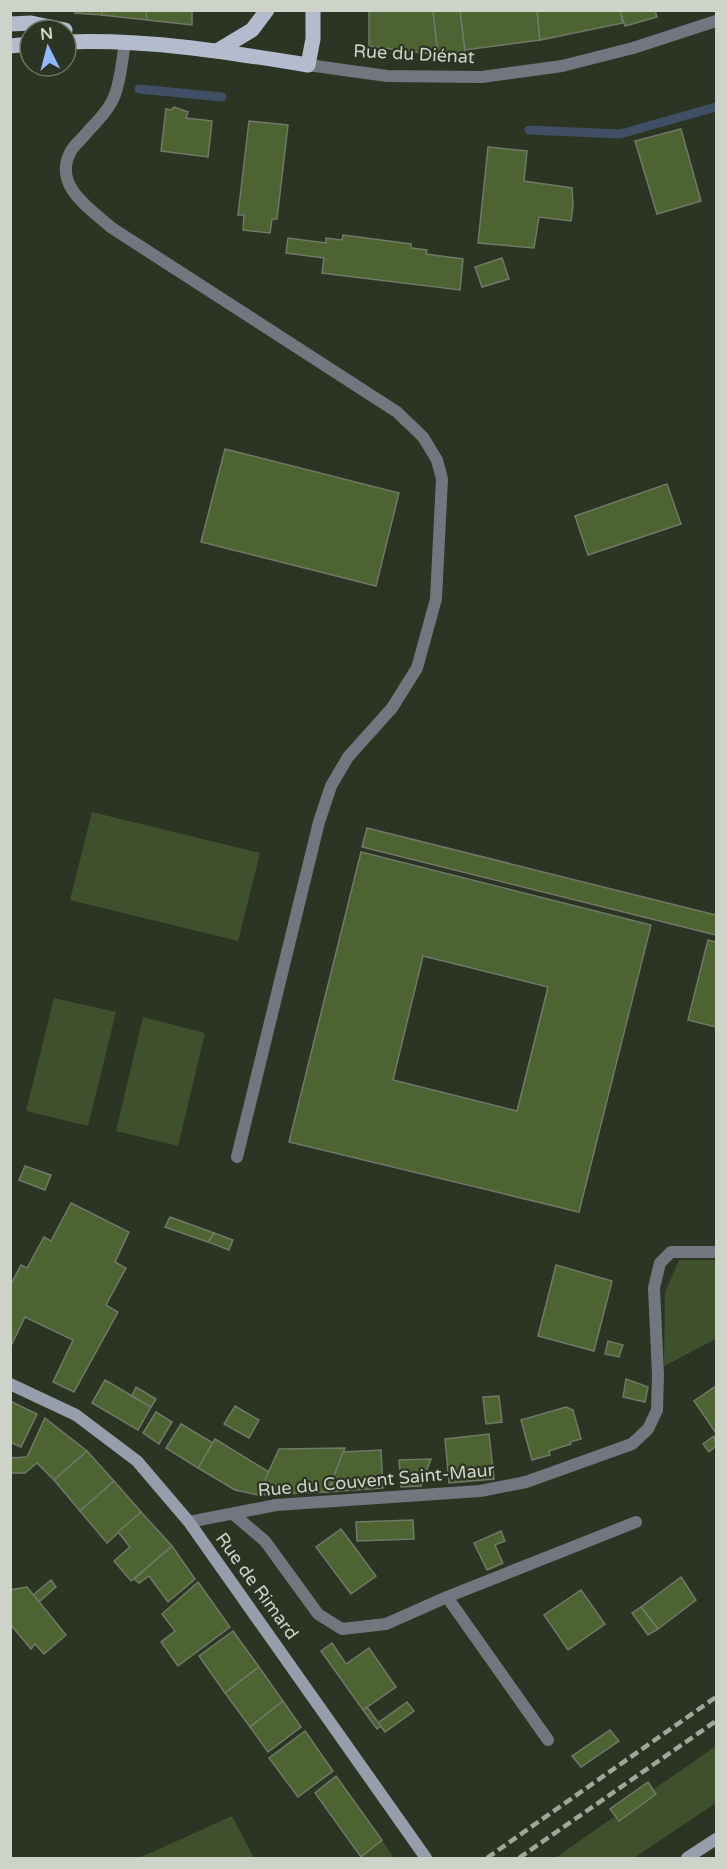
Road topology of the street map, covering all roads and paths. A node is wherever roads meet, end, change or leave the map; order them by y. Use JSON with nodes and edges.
{"nodes":[{"id":1,"x":267,"y":10,"type":"edge"},
{"id":2,"x":313,"y":10,"type":"edge"},
{"id":3,"x":717,"y":21,"type":"edge"},
{"id":4,"x":78,"y":33,"type":"edge"},
{"id":5,"x":103,"y":40,"type":"junction"},
{"id":6,"x":78,"y":41,"type":"edge"},
{"id":7,"x":124,"y":42,"type":"junction"},
{"id":8,"x":218,"y":51,"type":"junction"},
{"id":9,"x":308,"y":65,"type":"junction"},
{"id":10,"x":237,"y":1157,"type":"dead end"},
{"id":11,"x":717,"y":1252,"type":"edge"},
{"id":12,"x":10,"y":1384,"type":"edge"},
{"id":13,"x":233,"y":1514,"type":"junction"},
{"id":14,"x":189,"y":1522,"type":"junction"},
{"id":15,"x":636,"y":1522,"type":"dead end"},
{"id":16,"x":447,"y":1597,"type":"junction"},
{"id":17,"x":548,"y":1740,"type":"dead end"},
{"id":18,"x":717,"y":1839,"type":"edge"},
{"id":19,"x":426,"y":1858,"type":"edge"},
{"id":20,"x":687,"y":1858,"type":"edge"}],
"edges":[{"from":1,"to":8,"type":"main road"},
{"from":2,"to":9,"type":"main road"},
{"from":3,"to":9,"type":"street","name":"Rue du Diénat"},
{"from":4,"to":5,"type":"main road","name":"Rue du Diénat"},
{"from":5,"to":6,"type":"main road","name":"Rue du Diénat"},
{"from":5,"to":7,"type":"main road","name":"Rue du Diénat"},
{"from":7,"to":8,"type":"main road","name":"Rue du Diénat"},
{"from":7,"to":10,"type":"street"},
{"from":8,"to":9,"type":"main road","name":"Rue du Diénat"},
{"from":11,"to":13,"type":"street","name":"Rue du Couvent Saint-Maur"},
{"from":12,"to":14,"type":"street","name":"Rue de Rimard"},
{"from":13,"to":14,"type":"street","name":"Rue du Couvent Saint-Maur"},
{"from":13,"to":16,"type":"street"},
{"from":14,"to":19,"type":"street","name":"Rue de Rimard"},
{"from":15,"to":16,"type":"street"},
{"from":16,"to":17,"type":"street"},
{"from":18,"to":20,"type":"street"}]}
